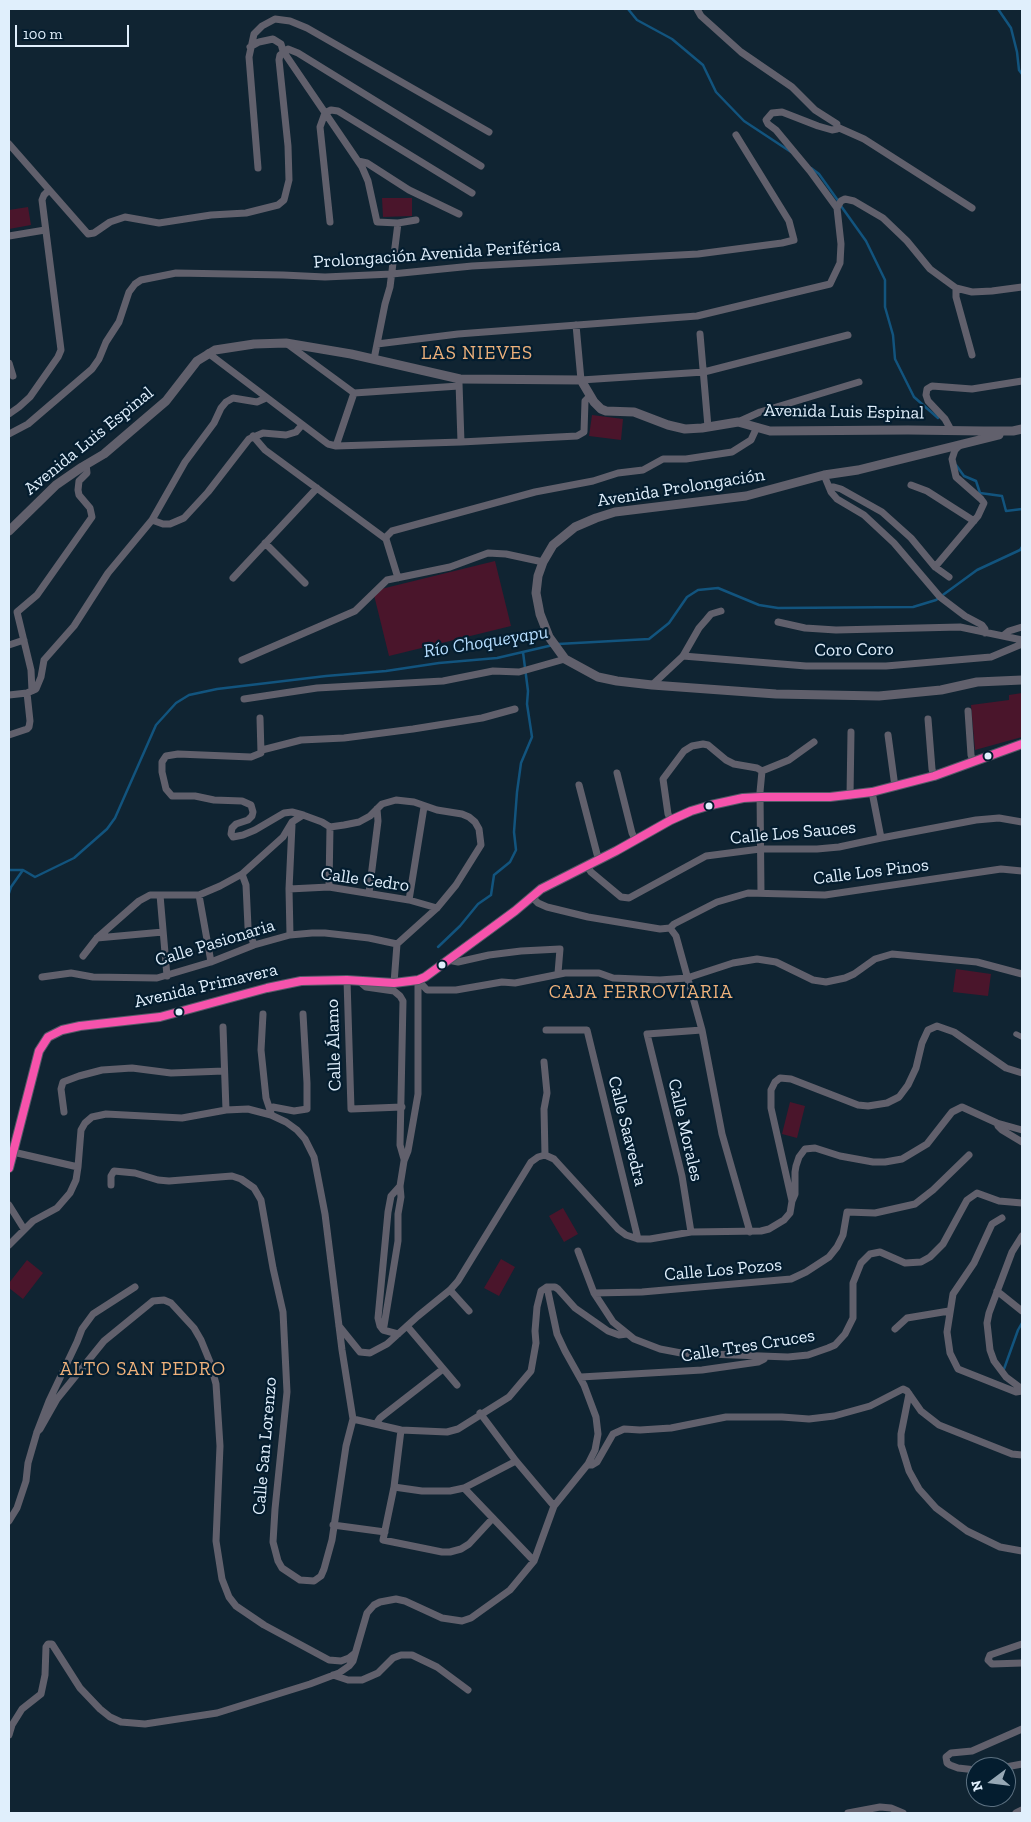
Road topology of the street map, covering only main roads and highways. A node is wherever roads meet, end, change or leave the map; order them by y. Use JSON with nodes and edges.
{"nodes":[{"id":1,"x":1022,"y":744,"type":"edge"},
{"id":2,"x":9,"y":1168,"type":"edge"}],
"edges":[{"from":1,"to":2,"type":"main road","name":"Avenida Primavera"}]}
